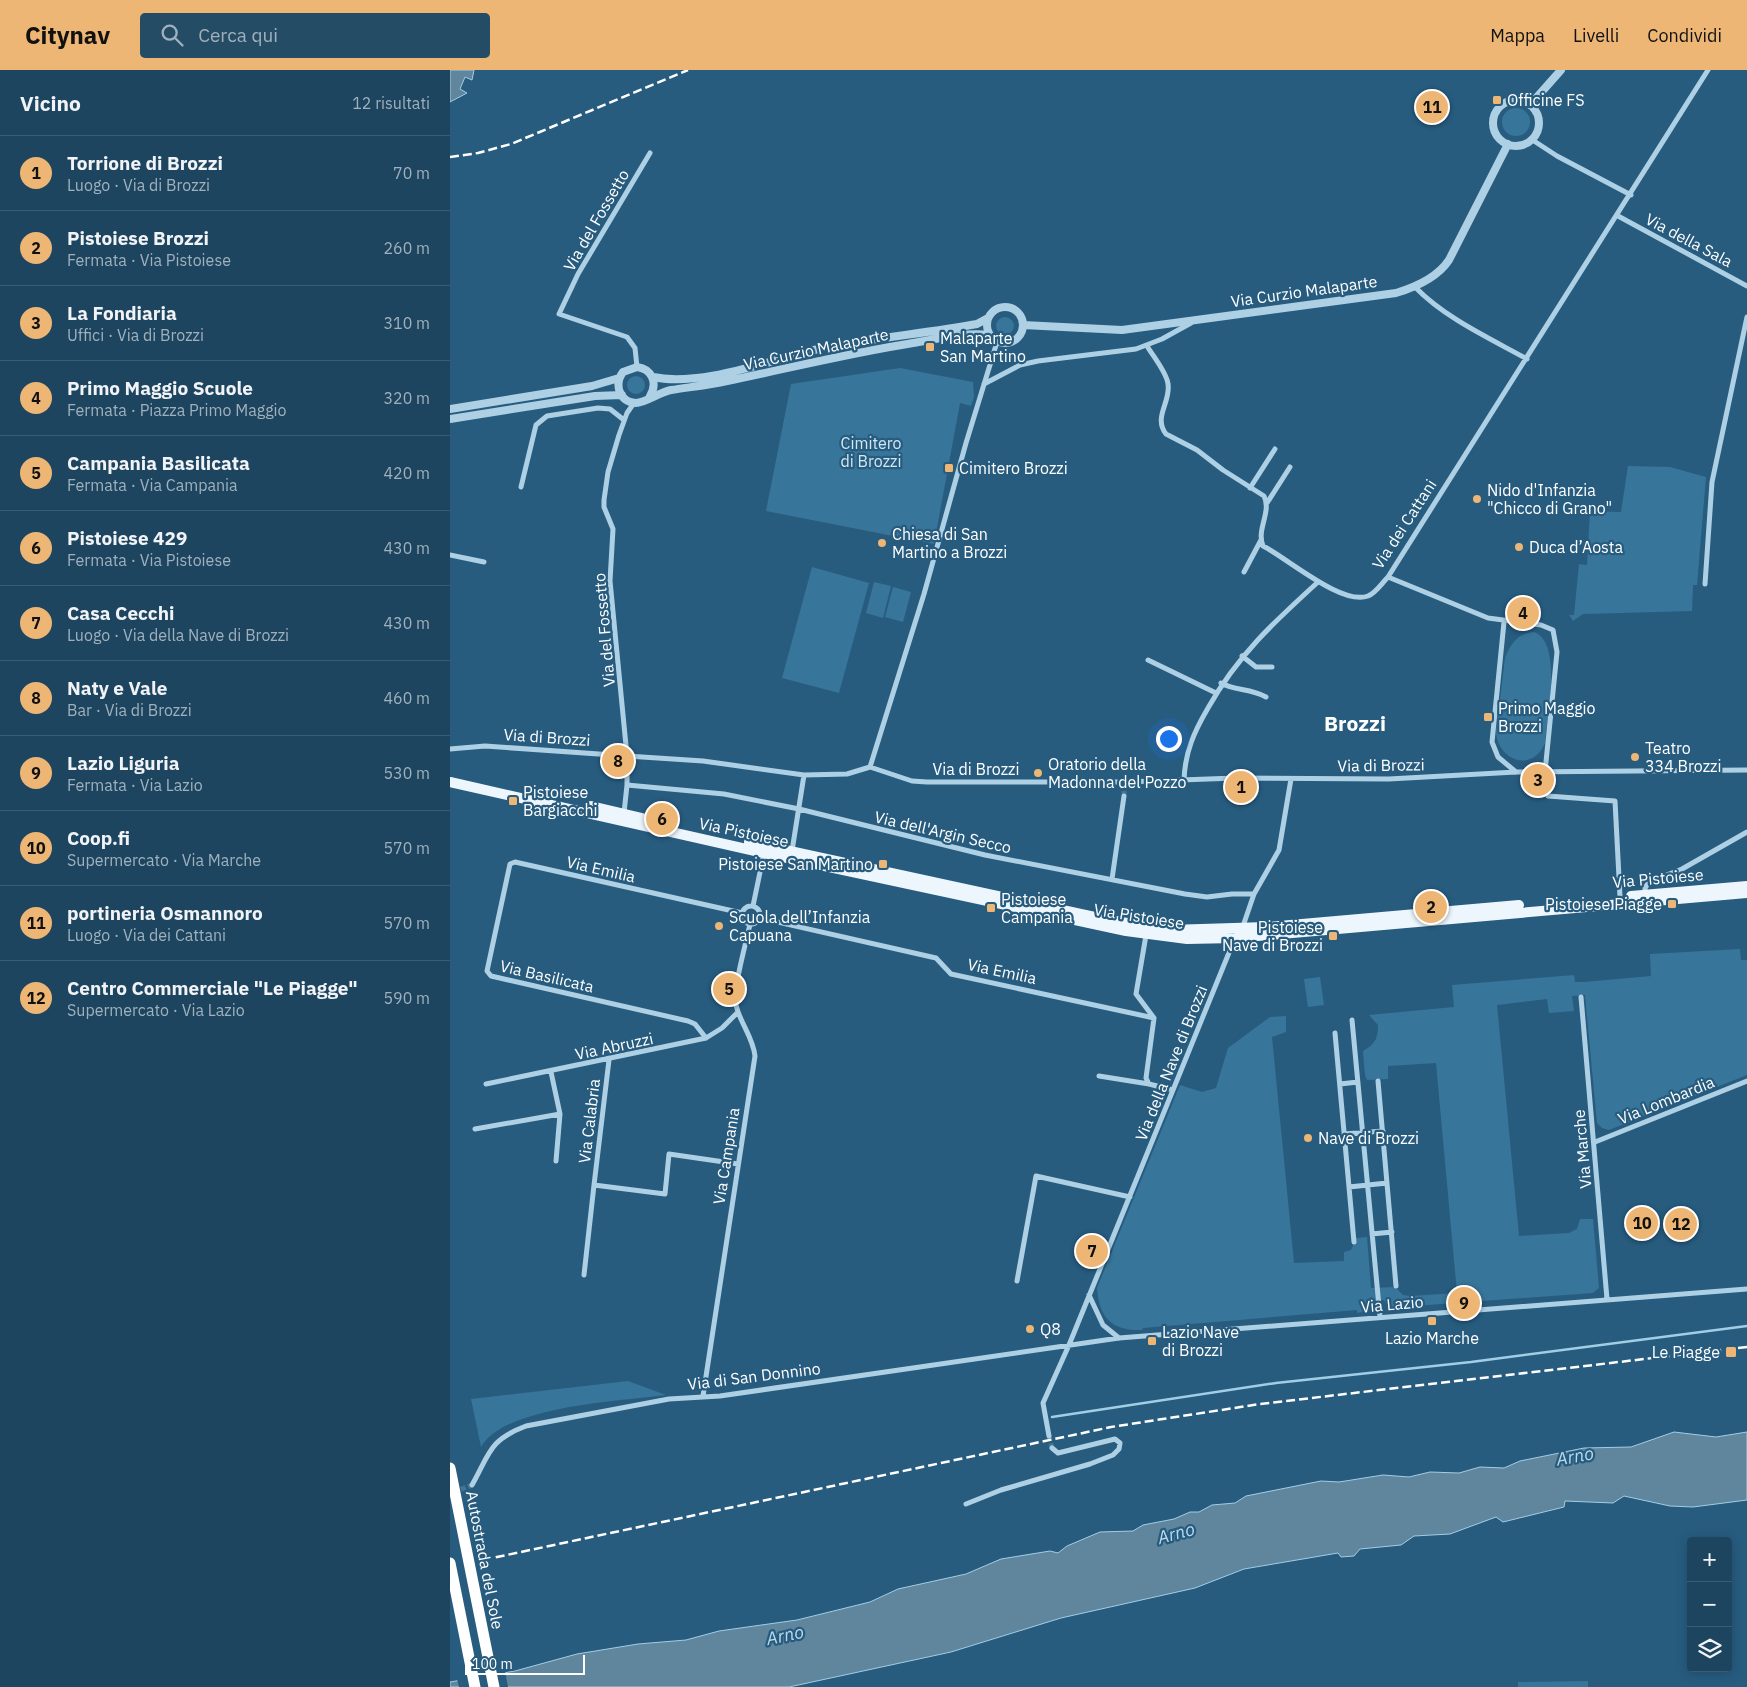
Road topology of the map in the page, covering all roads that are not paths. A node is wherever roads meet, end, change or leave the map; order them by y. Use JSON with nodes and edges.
{"nodes":[{"id":1,"x":1561,"y":70,"type":"edge"},
{"id":2,"x":1708,"y":70,"type":"edge"},
{"id":3,"x":1530,"y":105,"type":"junction"},
{"id":4,"x":1532,"y":139,"type":"junction"},
{"id":5,"x":1508,"y":144,"type":"junction"},
{"id":6,"x":650,"y":153,"type":"dead end"},
{"id":7,"x":1631,"y":195,"type":"junction"},
{"id":8,"x":1618,"y":216,"type":"junction"},
{"id":9,"x":1747,"y":286,"type":"edge"},
{"id":10,"x":1415,"y":287,"type":"junction"},
{"id":11,"x":1747,"y":317,"type":"edge"},
{"id":12,"x":988,"y":318,"type":"junction"},
{"id":13,"x":1195,"y":320,"type":"junction"},
{"id":14,"x":1023,"y":325,"type":"junction"},
{"id":15,"x":1746,"y":325,"type":"edge"},
{"id":16,"x":988,"y":335,"type":"junction"},
{"id":17,"x":998,"y":342,"type":"junction"},
{"id":18,"x":1147,"y":346,"type":"junction"},
{"id":19,"x":1527,"y":359,"type":"junction"},
{"id":20,"x":637,"y":366,"type":"junction"},
{"id":21,"x":653,"y":377,"type":"junction"},
{"id":22,"x":619,"y":378,"type":"junction"},
{"id":23,"x":984,"y":384,"type":"junction"},
{"id":24,"x":622,"y":395,"type":"junction"},
{"id":25,"x":650,"y":396,"type":"junction"},
{"id":26,"x":634,"y":402,"type":"junction"},
{"id":27,"x":450,"y":409,"type":"edge"},
{"id":28,"x":450,"y":418,"type":"edge"},
{"id":29,"x":624,"y":420,"type":"junction"},
{"id":30,"x":1275,"y":449,"type":"dead end"},
{"id":31,"x":1290,"y":467,"type":"dead end"},
{"id":32,"x":521,"y":487,"type":"dead end"},
{"id":33,"x":1250,"y":488,"type":"junction"},
{"id":34,"x":1267,"y":503,"type":"junction"},
{"id":35,"x":1261,"y":540,"type":"junction"},
{"id":36,"x":450,"y":555,"type":"edge"},
{"id":37,"x":484,"y":562,"type":"dead end"},
{"id":38,"x":1244,"y":572,"type":"dead end"},
{"id":39,"x":1388,"y":577,"type":"junction"},
{"id":40,"x":1318,"y":582,"type":"junction"},
{"id":41,"x":1706,"y":584,"type":"dead end"},
{"id":42,"x":1504,"y":622,"type":"junction"},
{"id":43,"x":1242,"y":656,"type":"junction"},
{"id":44,"x":1148,"y":660,"type":"dead end"},
{"id":45,"x":1272,"y":667,"type":"dead end"},
{"id":46,"x":1221,"y":683,"type":"junction"},
{"id":47,"x":1216,"y":693,"type":"junction"},
{"id":48,"x":1266,"y":697,"type":"dead end"},
{"id":49,"x":450,"y":749,"type":"edge"},
{"id":50,"x":628,"y":756,"type":"junction"},
{"id":51,"x":870,"y":767,"type":"junction"},
{"id":52,"x":1747,"y":770,"type":"edge"},
{"id":53,"x":1516,"y":772,"type":"junction"},
{"id":54,"x":1545,"y":772,"type":"junction"},
{"id":55,"x":804,"y":775,"type":"junction"},
{"id":56,"x":450,"y":776,"type":"edge"},
{"id":57,"x":1290,"y":779,"type":"junction"},
{"id":58,"x":1184,"y":780,"type":"junction"},
{"id":59,"x":450,"y":782,"type":"edge"},
{"id":60,"x":627,"y":785,"type":"junction"},
{"id":61,"x":1124,"y":796,"type":"tunnel mouth"},
{"id":62,"x":1548,"y":796,"type":"dead end"},
{"id":63,"x":799,"y":809,"type":"junction"},
{"id":64,"x":624,"y":813,"type":"junction"},
{"id":65,"x":1747,"y":832,"type":"edge"},
{"id":66,"x":765,"y":849,"type":"junction"},
{"id":67,"x":792,"y":851,"type":"junction"},
{"id":68,"x":512,"y":862,"type":"joint"},
{"id":69,"x":1112,"y":879,"type":"junction"},
{"id":70,"x":1747,"y":886,"type":"edge"},
{"id":71,"x":1747,"y":893,"type":"edge"},
{"id":72,"x":1254,"y":894,"type":"junction"},
{"id":73,"x":1645,"y":895,"type":"junction"},
{"id":74,"x":1620,"y":897,"type":"junction"},
{"id":75,"x":753,"y":906,"type":"junction"},
{"id":76,"x":742,"y":914,"type":"junction"},
{"id":77,"x":760,"y":918,"type":"junction"},
{"id":78,"x":750,"y":924,"type":"junction"},
{"id":79,"x":1242,"y":929,"type":"junction"},
{"id":80,"x":1146,"y":935,"type":"junction"},
{"id":81,"x":1235,"y":938,"type":"junction"},
{"id":82,"x":1581,"y":996,"type":"dead end"},
{"id":83,"x":738,"y":1012,"type":"junction"},
{"id":84,"x":1154,"y":1018,"type":"junction"},
{"id":85,"x":1352,"y":1020,"type":"dead end"},
{"id":86,"x":1335,"y":1033,"type":"dead end"},
{"id":87,"x":706,"y":1038,"type":"junction"},
{"id":88,"x":609,"y":1060,"type":"junction"},
{"id":89,"x":551,"y":1072,"type":"junction"},
{"id":90,"x":1098,"y":1076,"type":"dead end"},
{"id":91,"x":1378,"y":1081,"type":"dead end"},
{"id":92,"x":1747,"y":1081,"type":"edge"},
{"id":93,"x":1358,"y":1082,"type":"junction"},
{"id":94,"x":486,"y":1084,"type":"dead end"},
{"id":95,"x":1149,"y":1084,"type":"junction"},
{"id":96,"x":1340,"y":1084,"type":"junction"},
{"id":97,"x":1173,"y":1090,"type":"junction"},
{"id":98,"x":560,"y":1114,"type":"junction"},
{"id":99,"x":475,"y":1130,"type":"dead end"},
{"id":100,"x":1383,"y":1131,"type":"junction"},
{"id":101,"x":1363,"y":1133,"type":"junction"},
{"id":102,"x":1344,"y":1134,"type":"junction"},
{"id":103,"x":1595,"y":1142,"type":"junction"},
{"id":104,"x":556,"y":1162,"type":"dead end"},
{"id":105,"x":738,"y":1164,"type":"junction"},
{"id":106,"x":1387,"y":1183,"type":"junction"},
{"id":107,"x":594,"y":1185,"type":"junction"},
{"id":108,"x":1367,"y":1185,"type":"junction"},
{"id":109,"x":1349,"y":1187,"type":"junction"},
{"id":110,"x":1130,"y":1198,"type":"junction"},
{"id":111,"x":1392,"y":1232,"type":"junction"},
{"id":112,"x":1372,"y":1234,"type":"junction"},
{"id":113,"x":1354,"y":1242,"type":"dead end"},
{"id":114,"x":584,"y":1274,"type":"dead end"},
{"id":115,"x":1017,"y":1281,"type":"dead end"},
{"id":116,"x":1396,"y":1286,"type":"dead end"},
{"id":117,"x":1747,"y":1288,"type":"edge"},
{"id":118,"x":1089,"y":1295,"type":"junction"},
{"id":119,"x":1607,"y":1299,"type":"junction"},
{"id":120,"x":1380,"y":1318,"type":"junction"},
{"id":121,"x":1119,"y":1338,"type":"junction"},
{"id":122,"x":1069,"y":1346,"type":"junction"},
{"id":123,"x":703,"y":1396,"type":"junction"},
{"id":124,"x":1049,"y":1436,"type":"tunnel mouth"},
{"id":125,"x":1053,"y":1450,"type":"dead end"},
{"id":126,"x":450,"y":1468,"type":"edge"},
{"id":127,"x":472,"y":1485,"type":"tunnel mouth"},
{"id":128,"x":966,"y":1504,"type":"dead end"},
{"id":129,"x":450,"y":1563,"type":"edge"},
{"id":130,"x":475,"y":1687,"type":"edge"},
{"id":131,"x":494,"y":1687,"type":"edge"}],
"edges":[{"from":1,"to":3,"type":"street"},
{"from":2,"to":7,"type":"street","name":"Via dei Cattani"},
{"from":3,"to":4,"type":"street"},
{"from":3,"to":5,"type":"street"},
{"from":4,"to":5,"type":"street"},
{"from":4,"to":7,"type":"street"},
{"from":5,"to":10,"type":"street","name":"Via Curzio Malaparte"},
{"from":6,"to":20,"type":"street","name":"Via del Fossetto"},
{"from":7,"to":8,"type":"street","name":"Via dei Cattani"},
{"from":8,"to":9,"type":"street","name":"Via della Sala"},
{"from":8,"to":19,"type":"street","name":"Via dei Cattani"},
{"from":10,"to":13,"type":"street","name":"Via Curzio Malaparte"},
{"from":10,"to":19,"type":"street"},
{"from":11,"to":15,"type":"street"},
{"from":12,"to":14,"type":"street","name":"Via Curzio Malaparte"},
{"from":12,"to":16,"type":"street"},
{"from":12,"to":21,"type":"street","name":"Via Curzio Malaparte"},
{"from":13,"to":14,"type":"street","name":"Via Curzio Malaparte"},
{"from":13,"to":18,"type":"street"},
{"from":14,"to":17,"type":"street"},
{"from":15,"to":41,"type":"street"},
{"from":16,"to":17,"type":"street"},
{"from":16,"to":25,"type":"street","name":"Via Curzio Malaparte"},
{"from":17,"to":23,"type":"street"},
{"from":18,"to":23,"type":"street"},
{"from":18,"to":33,"type":"street"},
{"from":19,"to":39,"type":"street","name":"Via dei Cattani"},
{"from":20,"to":21,"type":"street"},
{"from":20,"to":22,"type":"street"},
{"from":21,"to":25,"type":"street"},
{"from":22,"to":24,"type":"street"},
{"from":22,"to":27,"type":"street"},
{"from":23,"to":51,"type":"street"},
{"from":24,"to":26,"type":"street"},
{"from":24,"to":28,"type":"street"},
{"from":25,"to":26,"type":"street","name":"Via Curzio Malaparte"},
{"from":26,"to":29,"type":"street","name":"Via del Fossetto"},
{"from":29,"to":32,"type":"street"},
{"from":29,"to":50,"type":"street","name":"Via del Fossetto"},
{"from":30,"to":33,"type":"street"},
{"from":31,"to":34,"type":"street"},
{"from":33,"to":34,"type":"street"},
{"from":34,"to":35,"type":"street"},
{"from":35,"to":38,"type":"street"},
{"from":35,"to":40,"type":"street","name":"Via dei Cattani"},
{"from":36,"to":37,"type":"street"},
{"from":39,"to":40,"type":"street","name":"Via dei Cattani"},
{"from":39,"to":42,"type":"street"},
{"from":40,"to":43,"type":"street"},
{"from":42,"to":53,"type":"street"},
{"from":42,"to":54,"type":"street"},
{"from":43,"to":45,"type":"street"},
{"from":43,"to":46,"type":"street"},
{"from":44,"to":47,"type":"street"},
{"from":46,"to":47,"type":"street"},
{"from":46,"to":48,"type":"street"},
{"from":47,"to":58,"type":"street"},
{"from":49,"to":50,"type":"street","name":"Via di Brozzi"},
{"from":50,"to":55,"type":"street","name":"Via di Brozzi"},
{"from":50,"to":60,"type":"street","name":"Via del Fossetto"},
{"from":51,"to":55,"type":"street","name":"Via di Brozzi"},
{"from":51,"to":58,"type":"street","name":"Via di Brozzi"},
{"from":52,"to":54,"type":"street","name":"Via di Brozzi"},
{"from":53,"to":54,"type":"street","name":"Via di Brozzi"},
{"from":53,"to":57,"type":"street","name":"Via di Brozzi"},
{"from":55,"to":63,"type":"street"},
{"from":56,"to":64,"type":"main road","name":"Via Pistoiese"},
{"from":57,"to":58,"type":"street","name":"Via di Brozzi"},
{"from":57,"to":72,"type":"street"},
{"from":59,"to":66,"type":"main road","name":"Via Pistoiese"},
{"from":60,"to":63,"type":"street","name":"Via dell'Argin Secco"},
{"from":60,"to":64,"type":"street","name":"Via del Fossetto"},
{"from":61,"to":69,"type":"street"},
{"from":62,"to":74,"type":"street"},
{"from":63,"to":67,"type":"street"},
{"from":63,"to":69,"type":"street","name":"Via dell'Argin Secco"},
{"from":64,"to":66,"type":"main road","name":"Via Pistoiese"},
{"from":65,"to":73,"type":"street"},
{"from":66,"to":67,"type":"main road","name":"Via Pistoiese"},
{"from":66,"to":75,"type":"street"},
{"from":66,"to":80,"type":"main road","name":"Via Pistoiese"},
{"from":67,"to":79,"type":"main road","name":"Via Pistoiese"},
{"from":68,"to":76,"type":"street","name":"Via Emilia"},
{"from":68,"to":87,"type":"street","name":"Via Basilicata"},
{"from":69,"to":72,"type":"street","name":"Via dell'Argin Secco"},
{"from":70,"to":73,"type":"main road","name":"Via Pistoiese"},
{"from":71,"to":81,"type":"main road","name":"Via Pistoiese"},
{"from":72,"to":79,"type":"street"},
{"from":73,"to":74,"type":"main road","name":"Via Pistoiese"},
{"from":74,"to":79,"type":"main road","name":"Via Pistoiese"},
{"from":75,"to":76,"type":"street"},
{"from":75,"to":77,"type":"street"},
{"from":76,"to":78,"type":"street"},
{"from":77,"to":78,"type":"street"},
{"from":77,"to":84,"type":"street","name":"Via Emilia"},
{"from":78,"to":83,"type":"street","name":"Via Campania"},
{"from":80,"to":81,"type":"main road","name":"Via Pistoiese"},
{"from":80,"to":84,"type":"street"},
{"from":81,"to":97,"type":"street","name":"Via della Nave di Brozzi"},
{"from":82,"to":103,"type":"street","name":"Via Marche"},
{"from":83,"to":87,"type":"street","name":"Via Abruzzi"},
{"from":83,"to":105,"type":"street","name":"Via Campania"},
{"from":84,"to":95,"type":"street"},
{"from":85,"to":93,"type":"street"},
{"from":86,"to":96,"type":"street"},
{"from":87,"to":88,"type":"street","name":"Via Abruzzi"},
{"from":88,"to":89,"type":"street","name":"Via Abruzzi"},
{"from":88,"to":107,"type":"street","name":"Via Calabria"},
{"from":89,"to":94,"type":"street","name":"Via Abruzzi"},
{"from":89,"to":98,"type":"street"},
{"from":90,"to":95,"type":"street"},
{"from":91,"to":100,"type":"street"},
{"from":92,"to":103,"type":"street","name":"Via Lombardia"},
{"from":93,"to":96,"type":"street"},
{"from":93,"to":101,"type":"street"},
{"from":95,"to":97,"type":"street"},
{"from":96,"to":102,"type":"street"},
{"from":97,"to":110,"type":"street","name":"Via della Nave di Brozzi"},
{"from":98,"to":99,"type":"street"},
{"from":98,"to":104,"type":"street"},
{"from":100,"to":101,"type":"street"},
{"from":100,"to":106,"type":"street"},
{"from":101,"to":102,"type":"street"},
{"from":101,"to":108,"type":"street"},
{"from":102,"to":109,"type":"street"},
{"from":103,"to":119,"type":"street","name":"Via Marche"},
{"from":105,"to":107,"type":"street","name":"Via Calabria"},
{"from":105,"to":123,"type":"street","name":"Via Campania"},
{"from":106,"to":108,"type":"street"},
{"from":106,"to":111,"type":"street"},
{"from":107,"to":114,"type":"street","name":"Via Calabria"},
{"from":108,"to":109,"type":"street"},
{"from":108,"to":112,"type":"street"},
{"from":109,"to":113,"type":"street"},
{"from":110,"to":115,"type":"street"},
{"from":110,"to":118,"type":"street","name":"Via della Nave di Brozzi"},
{"from":111,"to":112,"type":"street"},
{"from":111,"to":116,"type":"street"},
{"from":112,"to":120,"type":"street"},
{"from":117,"to":119,"type":"street","name":"Via Lazio"},
{"from":118,"to":121,"type":"street"},
{"from":118,"to":122,"type":"street","name":"Via della Nave di Brozzi"},
{"from":119,"to":120,"type":"street","name":"Via Lazio"},
{"from":120,"to":121,"type":"street","name":"Via Lazio"},
{"from":121,"to":122,"type":"street","name":"Via Lazio"},
{"from":122,"to":123,"type":"street","name":"Via di San Donnino"},
{"from":122,"to":124,"type":"street","name":"Via della Nave di Brozzi"},
{"from":123,"to":127,"type":"street","name":"Via di San Donnino"},
{"from":125,"to":128,"type":"street"},
{"from":126,"to":131,"type":"highway","name":"Autostrada del Sole","bridge":true},
{"from":129,"to":130,"type":"highway","bridge":true}]}
